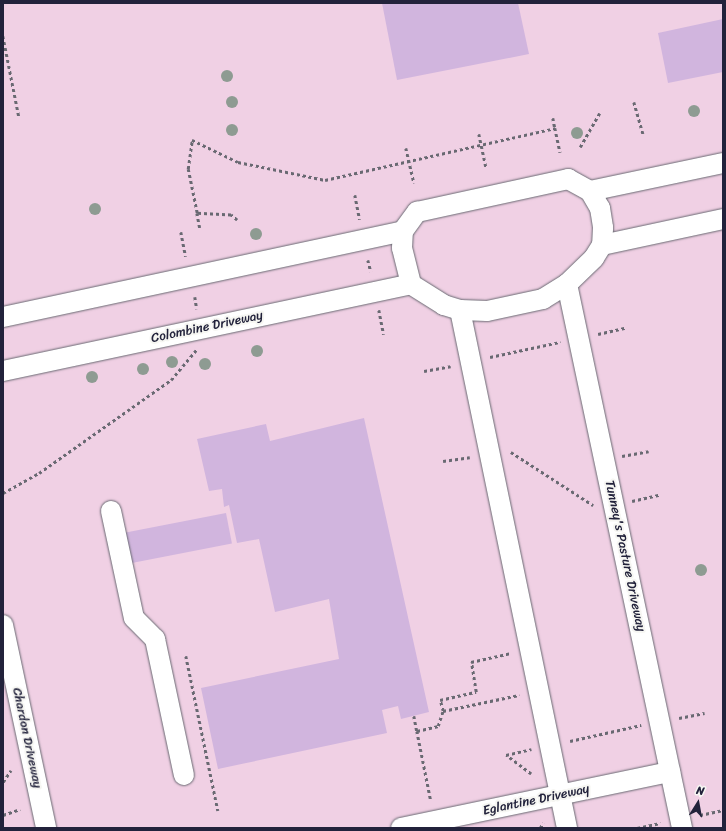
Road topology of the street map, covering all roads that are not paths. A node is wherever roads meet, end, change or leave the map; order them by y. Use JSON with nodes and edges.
{"nodes":[{"id":1,"x":723,"y":163,"type":"edge"},
{"id":2,"x":590,"y":191,"type":"junction"},
{"id":3,"x":723,"y":219,"type":"edge"},
{"id":4,"x":403,"y":231,"type":"junction"},
{"id":5,"x":602,"y":245,"type":"junction"},
{"id":6,"x":411,"y":284,"type":"junction"},
{"id":7,"x":567,"y":284,"type":"junction"},
{"id":8,"x":460,"y":310,"type":"junction"},
{"id":9,"x":3,"y":317,"type":"edge"},
{"id":10,"x":3,"y":371,"type":"edge"},
{"id":11,"x":111,"y":511,"type":"dead end"},
{"id":12,"x":3,"y":627,"type":"edge"},
{"id":13,"x":670,"y":772,"type":"junction"},
{"id":14,"x":184,"y":775,"type":"dead end"},
{"id":15,"x":560,"y":795,"type":"junction"},
{"id":16,"x":681,"y":822,"type":"edge"},
{"id":17,"x":46,"y":828,"type":"edge"},
{"id":18,"x":401,"y":828,"type":"edge"},
{"id":19,"x":567,"y":828,"type":"edge"}],
"edges":[{"from":1,"to":2,"type":"street"},
{"from":2,"to":4,"type":"street"},
{"from":2,"to":5,"type":"street"},
{"from":3,"to":5,"type":"street"},
{"from":4,"to":6,"type":"street"},
{"from":4,"to":9,"type":"street"},
{"from":5,"to":7,"type":"street"},
{"from":6,"to":8,"type":"street"},
{"from":6,"to":10,"type":"street","name":"Colombine Driveway"},
{"from":7,"to":8,"type":"street"},
{"from":7,"to":13,"type":"street","name":"Tunney's Pasture Driveway"},
{"from":8,"to":15,"type":"street"},
{"from":11,"to":14,"type":"street"},
{"from":12,"to":17,"type":"street","name":"Chardon Driveway"},
{"from":13,"to":15,"type":"street","name":"Eglantine Driveway"},
{"from":13,"to":16,"type":"street","name":"Tunney's Pasture Driveway"},
{"from":15,"to":18,"type":"street","name":"Eglantine Driveway"},
{"from":15,"to":19,"type":"street"}]}
